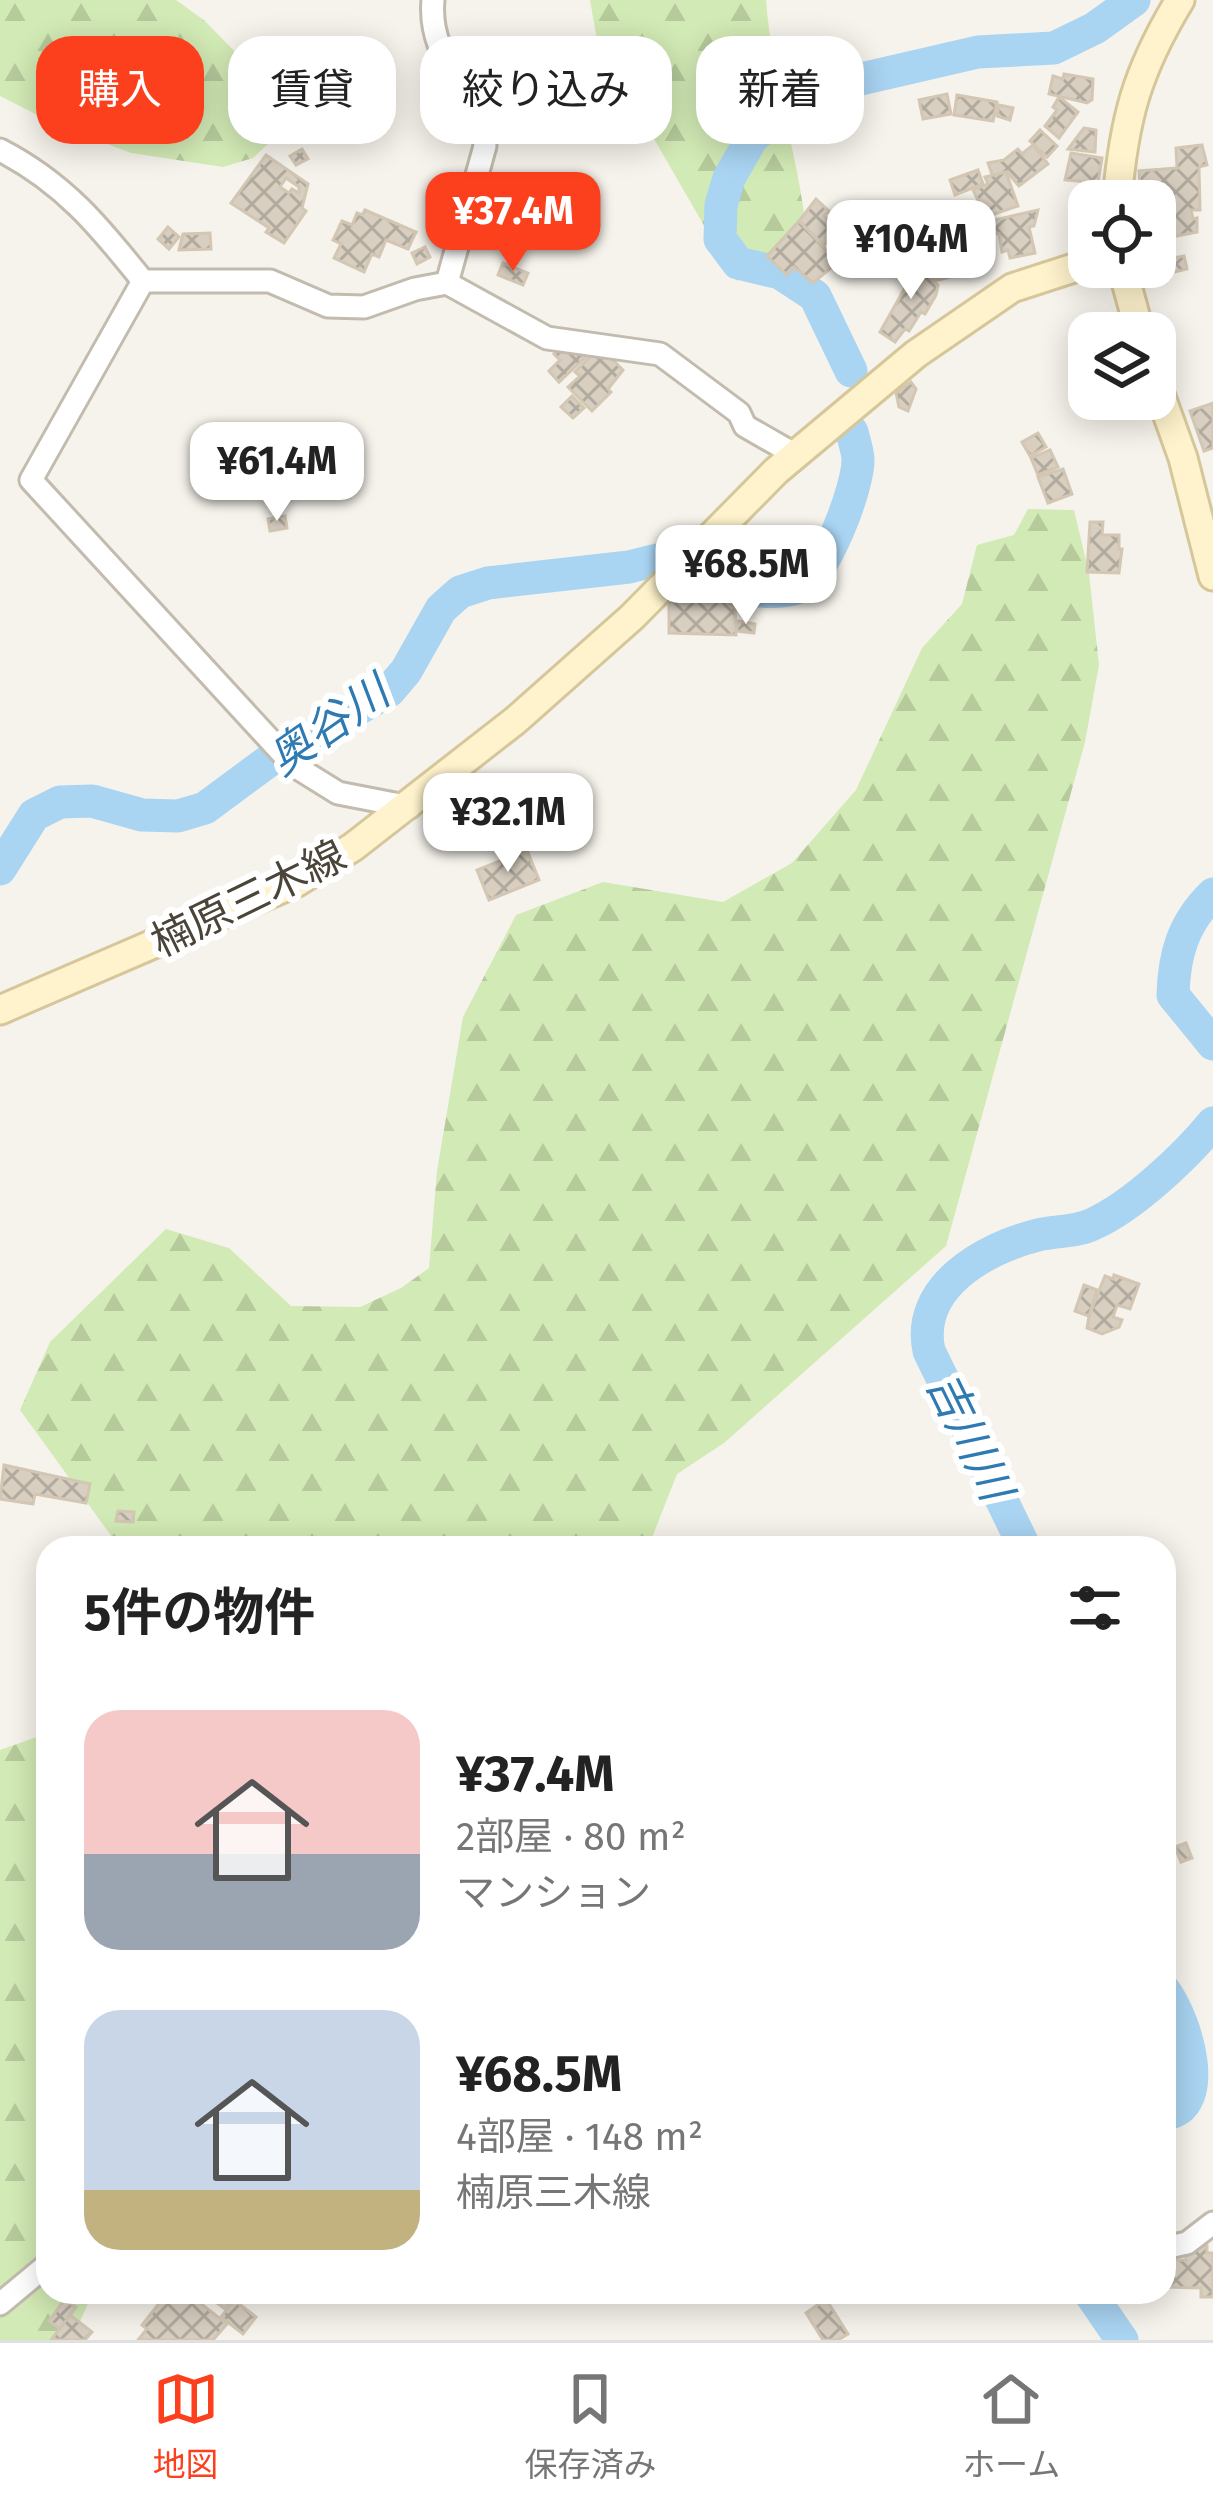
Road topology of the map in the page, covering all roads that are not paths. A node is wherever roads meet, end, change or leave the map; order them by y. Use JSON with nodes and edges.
{"nodes":[{"id":1,"x":433,"y":0,"type":"edge"},
{"id":2,"x":1180,"y":0,"type":"edge"},
{"id":3,"x":0,"y":150,"type":"edge"},
{"id":4,"x":1119,"y":180,"type":"edge"},
{"id":5,"x":1068,"y":270,"type":"edge"},
{"id":6,"x":143,"y":281,"type":"junction"},
{"id":7,"x":447,"y":283,"type":"junction"},
{"id":8,"x":1169,"y":420,"type":"edge"},
{"id":9,"x":794,"y":454,"type":"junction"},
{"id":10,"x":1213,"y":576,"type":"edge"},
{"id":11,"x":410,"y":807,"type":"junction"},
{"id":12,"x":0,"y":1010,"type":"edge"},
{"id":13,"x":1213,"y":2223,"type":"edge"},
{"id":14,"x":1176,"y":2245,"type":"edge"},
{"id":15,"x":36,"y":2274,"type":"edge"},
{"id":16,"x":0,"y":2304,"type":"edge"}],
"edges":[{"from":1,"to":7,"type":"street"},
{"from":2,"to":4,"type":"main road"},
{"from":3,"to":6,"type":"street"},
{"from":5,"to":9,"type":"main road","name":"楠原三木線"},
{"from":6,"to":7,"type":"street"},
{"from":6,"to":11,"type":"street"},
{"from":7,"to":9,"type":"street"},
{"from":8,"to":10,"type":"main road"},
{"from":9,"to":11,"type":"main road","name":"楠原三木線"},
{"from":11,"to":12,"type":"main road","name":"楠原三木線"},
{"from":13,"to":14,"type":"street"},
{"from":15,"to":16,"type":"street"}]}
